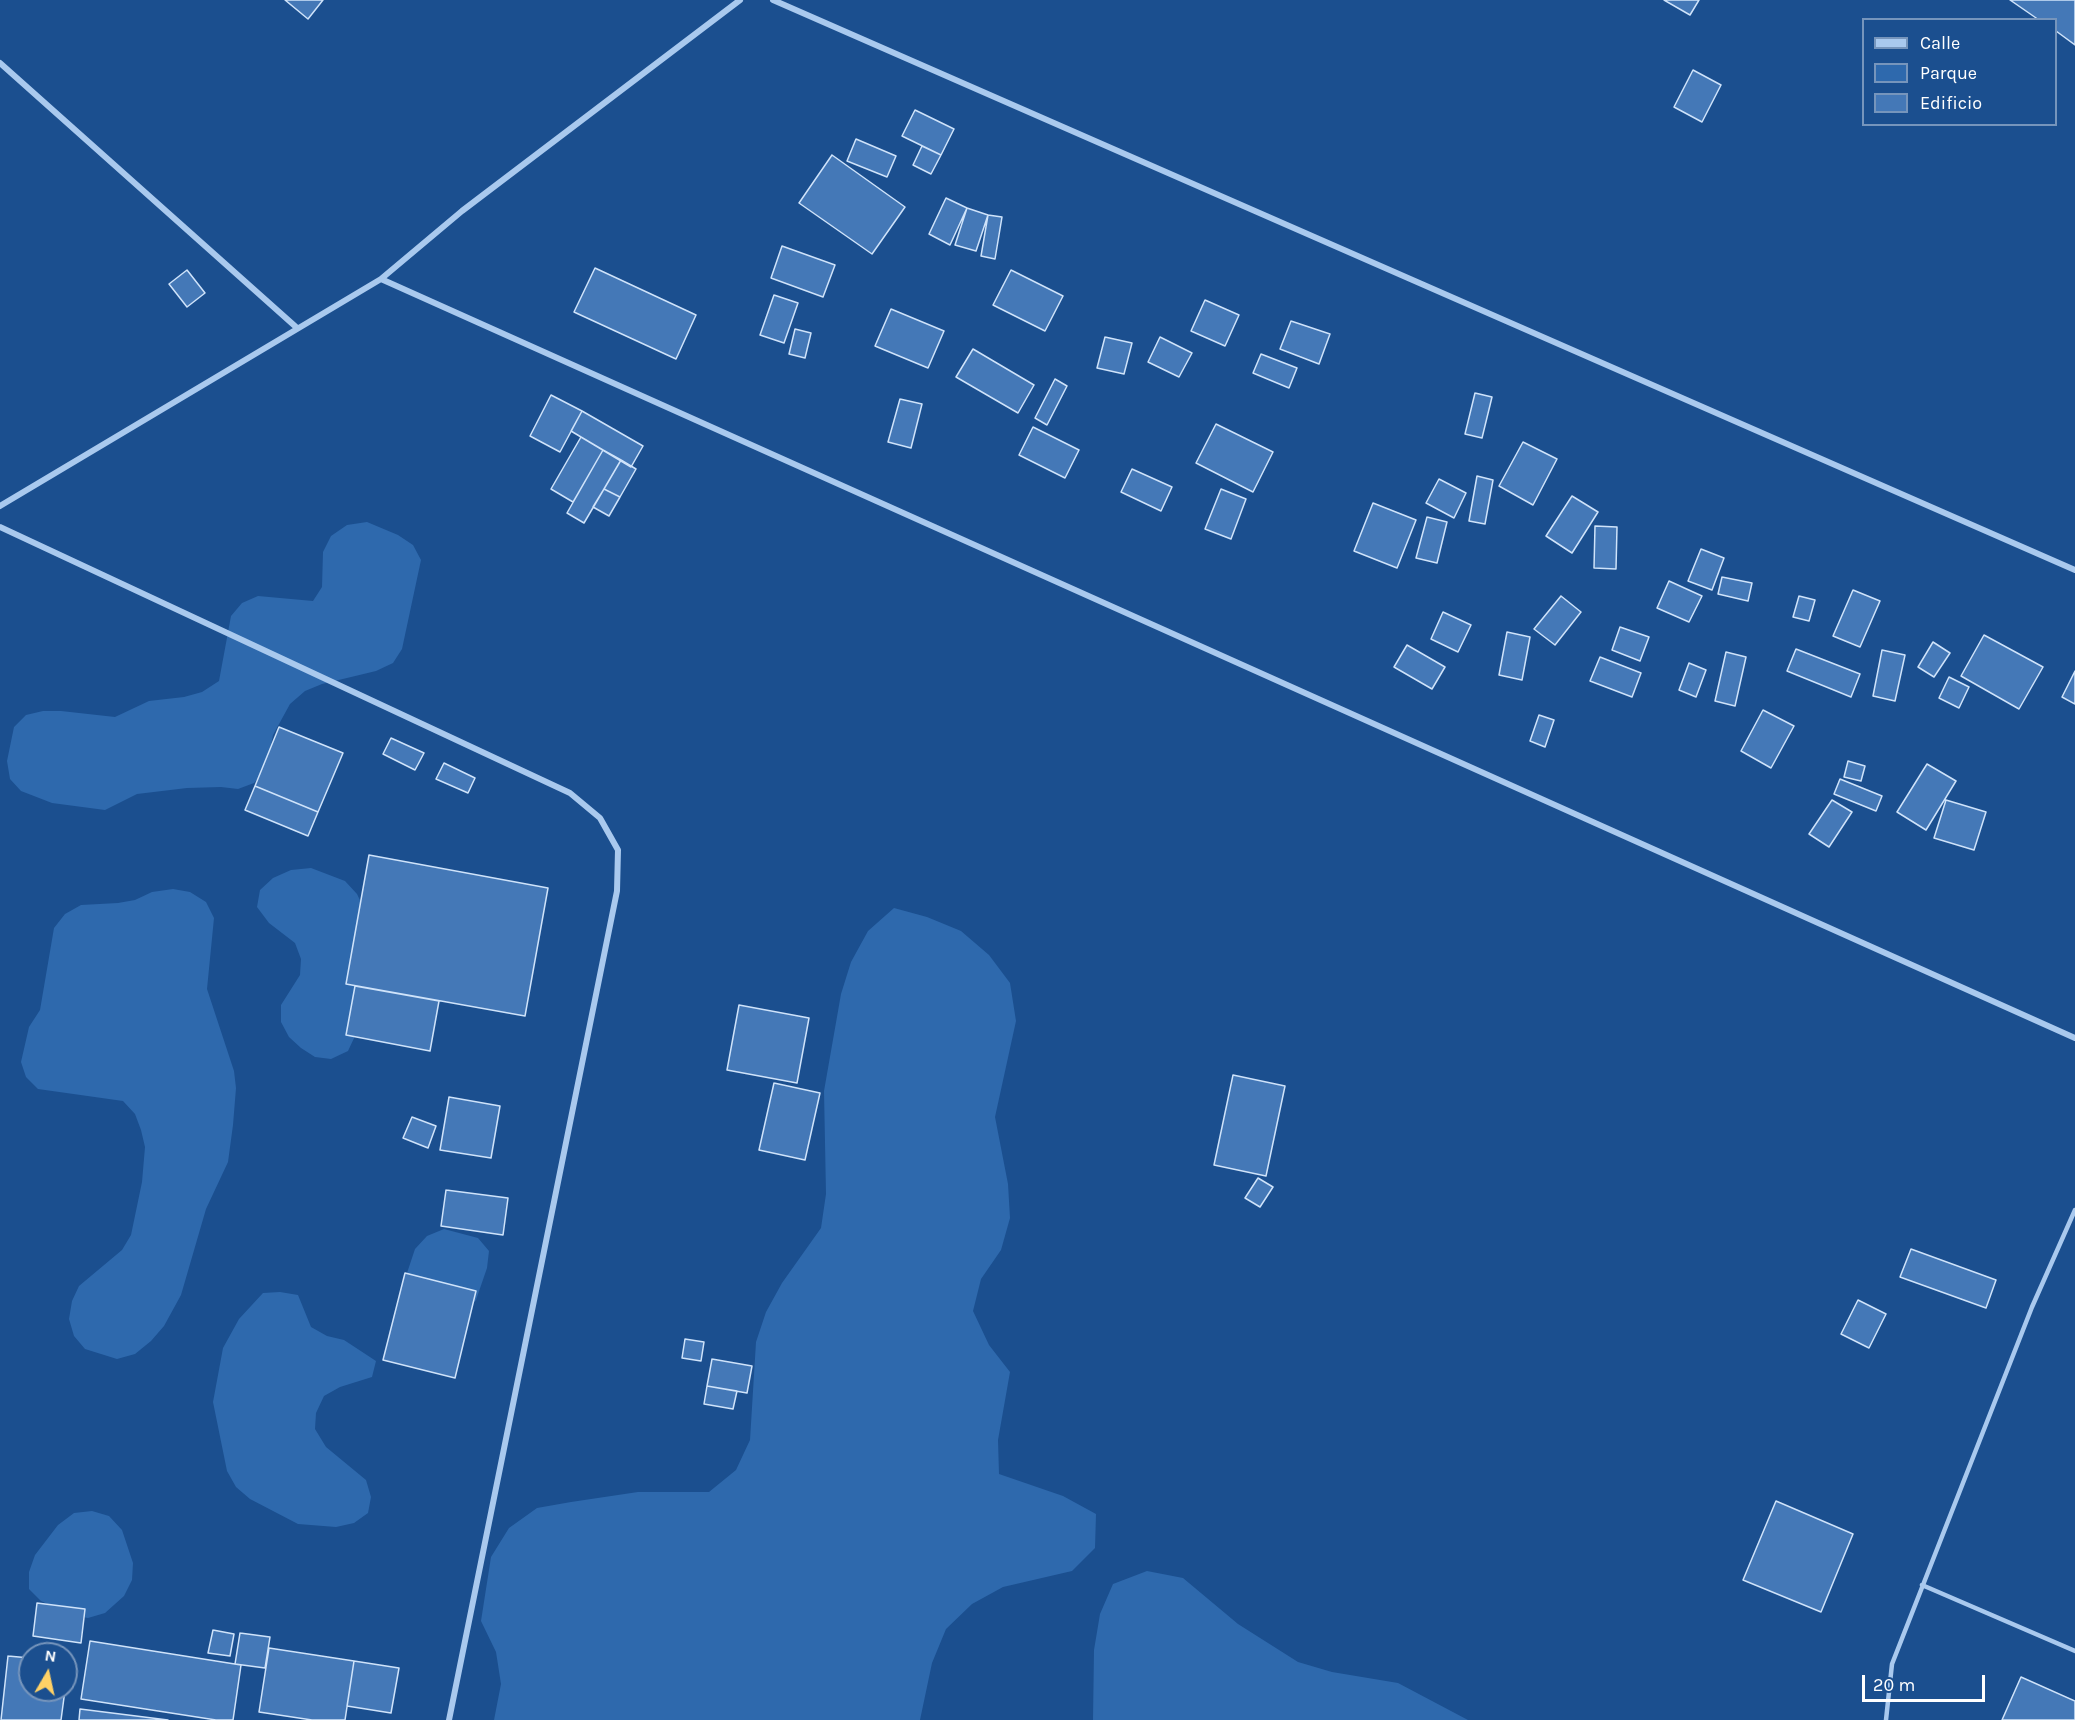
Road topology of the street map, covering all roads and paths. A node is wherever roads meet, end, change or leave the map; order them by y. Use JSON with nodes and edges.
{"nodes":[{"id":1,"x":740,"y":0,"type":"edge"},
{"id":2,"x":772,"y":0,"type":"edge"},
{"id":3,"x":0,"y":63,"type":"edge"},
{"id":4,"x":381,"y":279,"type":"junction"},
{"id":5,"x":296,"y":327,"type":"junction"},
{"id":6,"x":0,"y":506,"type":"edge"},
{"id":7,"x":0,"y":527,"type":"edge"},
{"id":8,"x":2075,"y":570,"type":"edge"},
{"id":9,"x":2075,"y":1038,"type":"edge"},
{"id":10,"x":2075,"y":1210,"type":"edge"},
{"id":11,"x":1922,"y":1585,"type":"junction"},
{"id":12,"x":2075,"y":1651,"type":"edge"},
{"id":13,"x":449,"y":1720,"type":"edge"},
{"id":14,"x":1886,"y":1720,"type":"edge"}],
"edges":[{"from":1,"to":4,"type":"street"},
{"from":2,"to":8,"type":"street"},
{"from":3,"to":5,"type":"street"},
{"from":4,"to":5,"type":"street"},
{"from":4,"to":9,"type":"street"},
{"from":5,"to":6,"type":"street"},
{"from":7,"to":13,"type":"street"},
{"from":10,"to":11,"type":"lane"},
{"from":11,"to":12,"type":"lane"},
{"from":11,"to":14,"type":"lane"}]}
